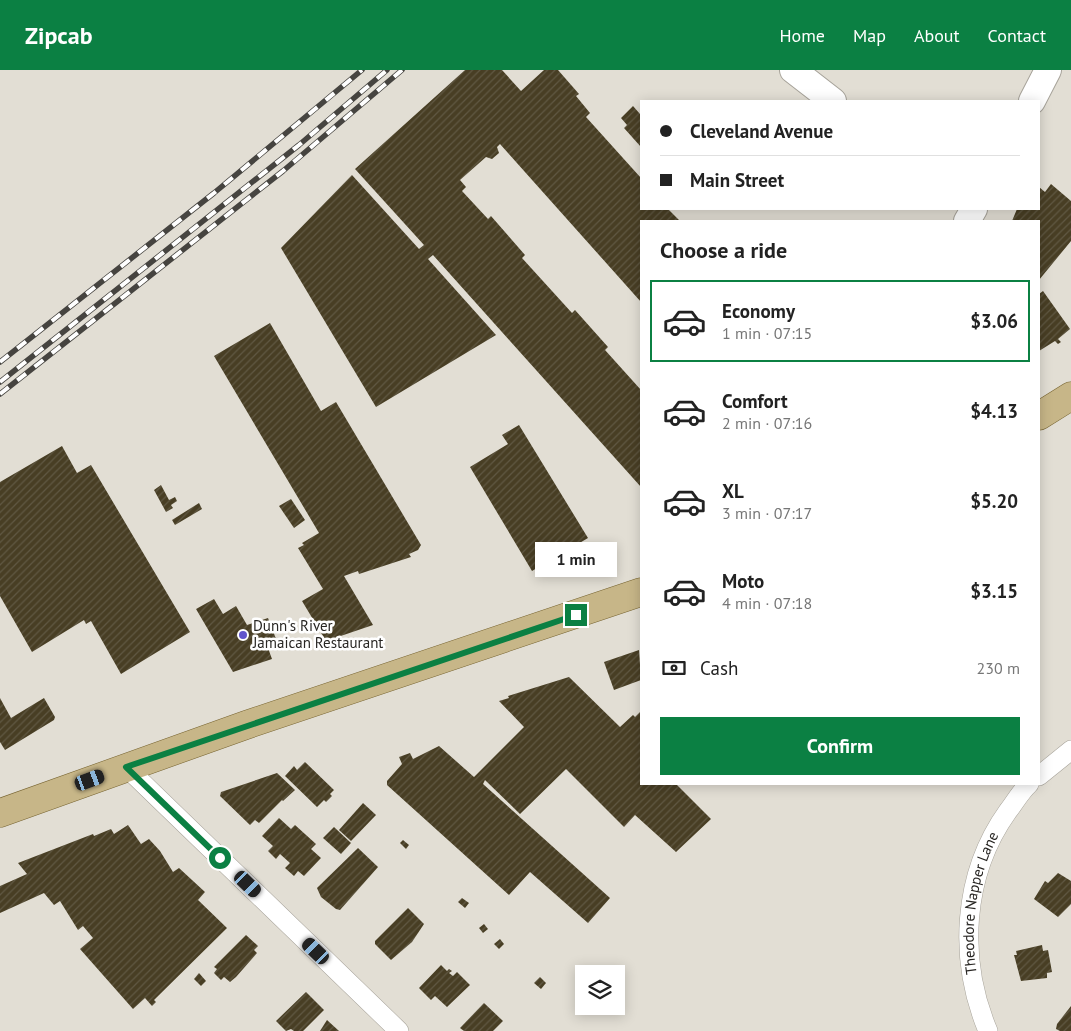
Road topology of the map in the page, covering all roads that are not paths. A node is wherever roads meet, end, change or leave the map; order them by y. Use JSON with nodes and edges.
{"nodes":[{"id":1,"x":793,"y":70,"type":"edge"},
{"id":2,"x":1048,"y":70,"type":"edge"},
{"id":3,"x":832,"y":100,"type":"edge"},
{"id":4,"x":1033,"y":100,"type":"edge"},
{"id":5,"x":1071,"y":396,"type":"edge"},
{"id":6,"x":1040,"y":415,"type":"edge"},
{"id":7,"x":640,"y":592,"type":"edge"},
{"id":8,"x":1071,"y":750,"type":"edge"},
{"id":9,"x":126,"y":767,"type":"junction"},
{"id":10,"x":1040,"y":775,"type":"edge"},
{"id":11,"x":1028,"y":785,"type":"edge"},
{"id":12,"x":0,"y":813,"type":"edge"},
{"id":13,"x":399,"y":1031,"type":"edge"},
{"id":14,"x":988,"y":1031,"type":"edge"}],
"edges":[{"from":1,"to":3,"type":"main road"},
{"from":2,"to":4,"type":"main road"},
{"from":5,"to":6,"type":"main road"},
{"from":7,"to":9,"type":"main road"},
{"from":8,"to":10,"type":"street"},
{"from":9,"to":12,"type":"main road"},
{"from":9,"to":13,"type":"street"},
{"from":11,"to":14,"type":"street","name":"Theodore Napper Lane"}]}
